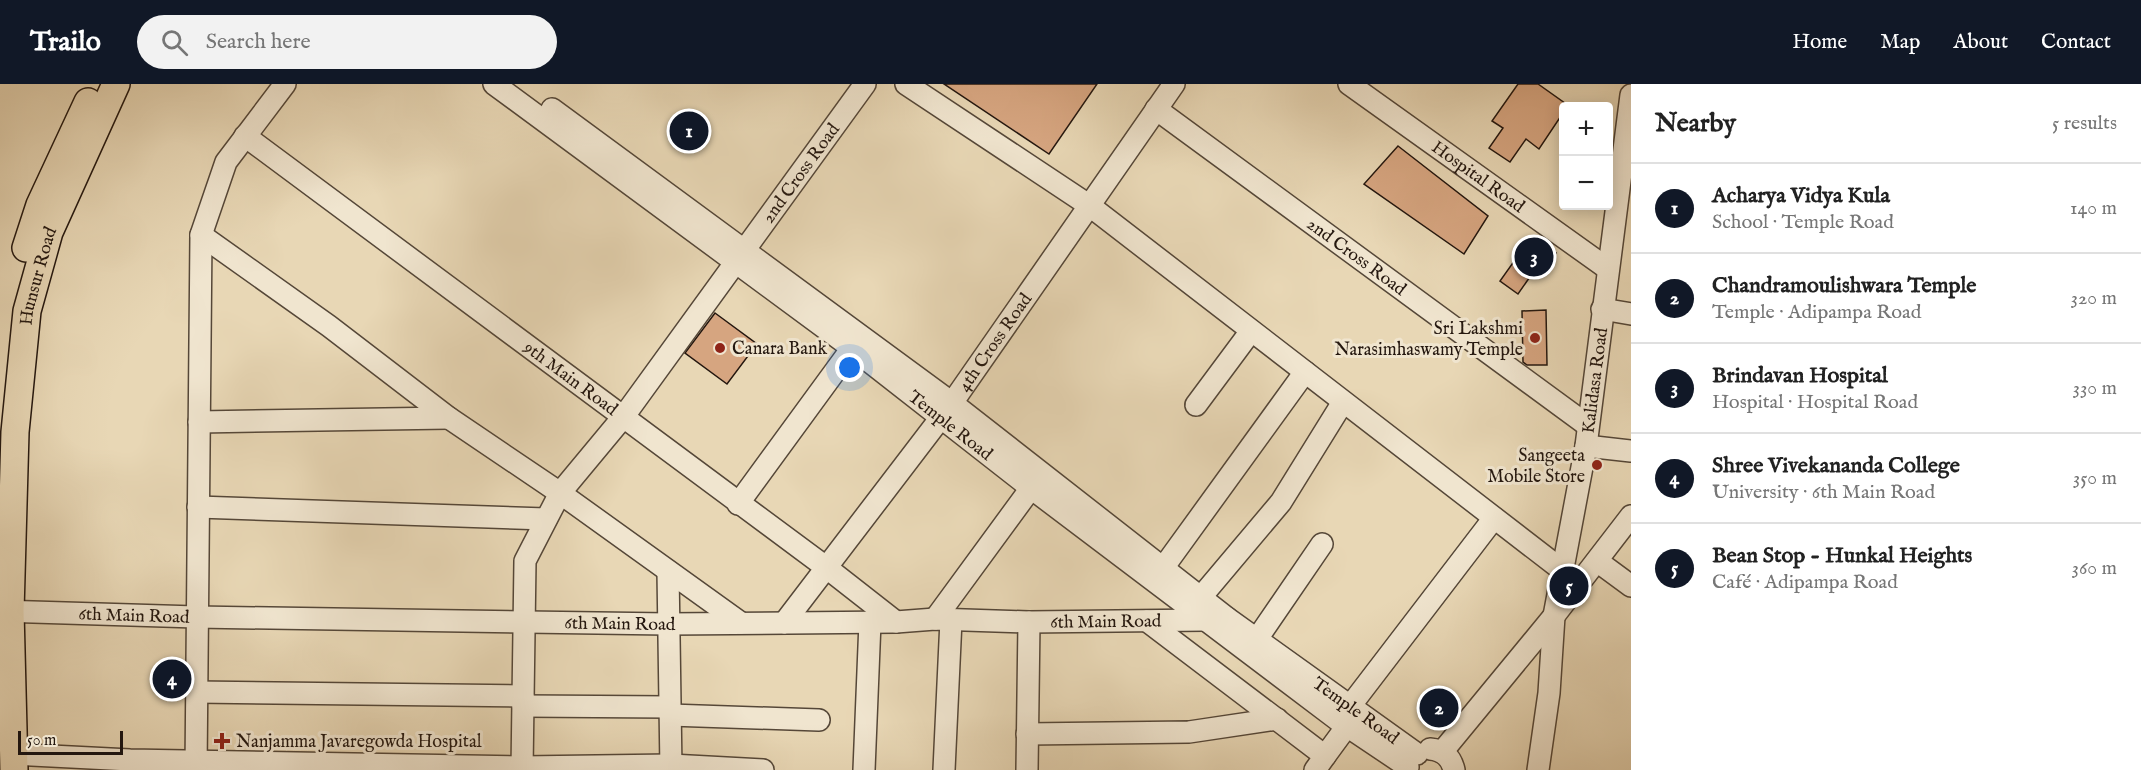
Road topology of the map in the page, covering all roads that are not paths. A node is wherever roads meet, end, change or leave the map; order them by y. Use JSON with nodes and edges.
{"nodes":[{"id":1,"x":96,"y":84,"type":"edge"},
{"id":2,"x":116,"y":84,"type":"edge"},
{"id":3,"x":285,"y":84,"type":"edge"},
{"id":4,"x":494,"y":84,"type":"edge"},
{"id":5,"x":518,"y":84,"type":"edge"},
{"id":6,"x":865,"y":84,"type":"edge"},
{"id":7,"x":906,"y":84,"type":"edge"},
{"id":8,"x":1174,"y":84,"type":"edge"},
{"id":9,"x":1349,"y":84,"type":"edge"},
{"id":10,"x":1631,"y":96,"type":"edge"},
{"id":11,"x":1156,"y":110,"type":"junction"},
{"id":12,"x":245,"y":136,"type":"junction"},
{"id":13,"x":1625,"y":181,"type":"edge"},
{"id":14,"x":1090,"y":206,"type":"junction"},
{"id":15,"x":201,"y":235,"type":"junction"},
{"id":16,"x":741,"y":257,"type":"junction"},
{"id":17,"x":1608,"y":269,"type":"junction"},
{"id":18,"x":1602,"y":309,"type":"junction"},
{"id":19,"x":1631,"y":314,"type":"edge"},
{"id":20,"x":1251,"y":331,"type":"junction"},
{"id":21,"x":852,"y":348,"type":"junction"},
{"id":22,"x":1305,"y":372,"type":"junction"},
{"id":23,"x":1343,"y":402,"type":"junction"},
{"id":24,"x":1196,"y":405,"type":"dead end"},
{"id":25,"x":0,"y":406,"type":"edge"},
{"id":26,"x":946,"y":411,"type":"junction"},
{"id":27,"x":624,"y":416,"type":"junction"},
{"id":28,"x":449,"y":418,"type":"junction"},
{"id":29,"x":199,"y":422,"type":"junction"},
{"id":30,"x":1586,"y":436,"type":"junction"},
{"id":31,"x":1631,"y":451,"type":"edge"},
{"id":32,"x":1031,"y":488,"type":"junction"},
{"id":33,"x":560,"y":493,"type":"junction"},
{"id":34,"x":738,"y":504,"type":"junction"},
{"id":35,"x":198,"y":507,"type":"junction"},
{"id":36,"x":1631,"y":516,"type":"edge"},
{"id":37,"x":1494,"y":518,"type":"junction"},
{"id":38,"x":546,"y":519,"type":"junction"},
{"id":39,"x":1322,"y":544,"type":"dead end"},
{"id":40,"x":1597,"y":561,"type":"junction"},
{"id":41,"x":827,"y":568,"type":"junction"},
{"id":42,"x":1162,"y":568,"type":"junction"},
{"id":43,"x":1562,"y":570,"type":"junction"},
{"id":44,"x":668,"y":571,"type":"junction"},
{"id":45,"x":1631,"y":586,"type":"edge"},
{"id":46,"x":1201,"y":597,"type":"junction"},
{"id":47,"x":5,"y":611,"type":"edge"},
{"id":48,"x":1554,"y":616,"type":"junction"},
{"id":49,"x":196,"y":617,"type":"junction"},
{"id":50,"x":1227,"y":618,"type":"junction"},
{"id":51,"x":943,"y":620,"type":"junction"},
{"id":52,"x":1205,"y":620,"type":"junction"},
{"id":53,"x":1147,"y":621,"type":"junction"},
{"id":54,"x":524,"y":622,"type":"junction"},
{"id":55,"x":870,"y":622,"type":"junction"},
{"id":56,"x":896,"y":622,"type":"junction"},
{"id":57,"x":1029,"y":622,"type":"junction"},
{"id":58,"x":741,"y":623,"type":"junction"},
{"id":59,"x":784,"y":623,"type":"junction"},
{"id":60,"x":668,"y":624,"type":"junction"},
{"id":61,"x":1257,"y":639,"type":"junction"},
{"id":62,"x":196,"y":692,"type":"junction"},
{"id":63,"x":523,"y":701,"type":"junction"},
{"id":64,"x":670,"y":711,"type":"junction"},
{"id":65,"x":1345,"y":718,"type":"junction"},
{"id":66,"x":1277,"y":719,"type":"junction"},
{"id":67,"x":819,"y":720,"type":"dead end"},
{"id":68,"x":1027,"y":734,"type":"junction"},
{"id":69,"x":1442,"y":752,"type":"junction"},
{"id":70,"x":13,"y":762,"type":"edge"},
{"id":71,"x":1320,"y":763,"type":"edge"},
{"id":72,"x":1411,"y":764,"type":"edge"},
{"id":73,"x":130,"y":765,"type":"edge"},
{"id":74,"x":196,"y":765,"type":"edge"},
{"id":75,"x":388,"y":767,"type":"edge"},
{"id":76,"x":462,"y":768,"type":"edge"},
{"id":77,"x":522,"y":768,"type":"edge"},
{"id":78,"x":671,"y":768,"type":"edge"},
{"id":79,"x":749,"y":770,"type":"edge"},
{"id":80,"x":864,"y":770,"type":"edge"},
{"id":81,"x":944,"y":770,"type":"edge"},
{"id":82,"x":1027,"y":770,"type":"edge"},
{"id":83,"x":1454,"y":770,"type":"edge"},
{"id":84,"x":1538,"y":770,"type":"edge"}],
"edges":[{"from":1,"to":25,"type":"main road"},
{"from":2,"to":47,"type":"main road","name":"Hunsur Road"},
{"from":3,"to":12,"type":"street"},
{"from":4,"to":16,"type":"street","name":"Temple Road"},
{"from":5,"to":16,"type":"street","name":"Temple Road"},
{"from":6,"to":16,"type":"street","name":"2nd Cross Road"},
{"from":7,"to":14,"type":"street"},
{"from":8,"to":11,"type":"street","name":"4th Cross Road"},
{"from":9,"to":17,"type":"street","name":"Hospital Road"},
{"from":10,"to":13,"type":"street","name":"Kalidasa Road"},
{"from":11,"to":14,"type":"street","name":"4th Cross Road"},
{"from":11,"to":30,"type":"street","name":"2nd Cross Road"},
{"from":12,"to":15,"type":"street"},
{"from":12,"to":27,"type":"street","name":"9th Main Road"},
{"from":13,"to":17,"type":"street","name":"Kalidasa Road"},
{"from":14,"to":20,"type":"street"},
{"from":14,"to":26,"type":"street","name":"4th Cross Road"},
{"from":15,"to":28,"type":"street"},
{"from":15,"to":29,"type":"street"},
{"from":16,"to":21,"type":"street","name":"Temple Road"},
{"from":16,"to":26,"type":"street","name":"Temple Road"},
{"from":16,"to":27,"type":"street","name":"2nd Cross Road"},
{"from":17,"to":18,"type":"street","name":"Kalidasa Road"},
{"from":18,"to":19,"type":"street"},
{"from":18,"to":30,"type":"street","name":"Kalidasa Road"},
{"from":20,"to":22,"type":"street"},
{"from":20,"to":24,"type":"street"},
{"from":21,"to":26,"type":"street","name":"Temple Road"},
{"from":21,"to":34,"type":"street"},
{"from":22,"to":23,"type":"street"},
{"from":22,"to":42,"type":"street"},
{"from":23,"to":37,"type":"street"},
{"from":23,"to":46,"type":"street"},
{"from":26,"to":32,"type":"street","name":"Temple Road"},
{"from":26,"to":41,"type":"street","name":"4th Cross Road"},
{"from":26,"to":42,"type":"street","name":"Temple Road"},
{"from":27,"to":33,"type":"street","name":"2nd Cross Road"},
{"from":27,"to":34,"type":"street","name":"9th Main Road"},
{"from":28,"to":29,"type":"street"},
{"from":28,"to":33,"type":"street"},
{"from":29,"to":35,"type":"street"},
{"from":30,"to":31,"type":"street"},
{"from":30,"to":43,"type":"street","name":"Kalidasa Road"},
{"from":32,"to":51,"type":"street"},
{"from":32,"to":52,"type":"street","name":"Temple Road"},
{"from":33,"to":38,"type":"street","name":"2nd Cross Road"},
{"from":33,"to":44,"type":"street"},
{"from":34,"to":41,"type":"street","name":"9th Main Road"},
{"from":35,"to":38,"type":"street"},
{"from":35,"to":49,"type":"street"},
{"from":36,"to":40,"type":"street"},
{"from":37,"to":43,"type":"street"},
{"from":37,"to":65,"type":"street"},
{"from":38,"to":54,"type":"street","name":"2nd Cross Road"},
{"from":39,"to":61,"type":"street"},
{"from":40,"to":45,"type":"street"},
{"from":40,"to":48,"type":"street"},
{"from":41,"to":56,"type":"street","name":"9th Main Road"},
{"from":41,"to":59,"type":"street","name":"4th Cross Road"},
{"from":42,"to":46,"type":"street","name":"Temple Road"},
{"from":43,"to":48,"type":"street","name":"Kalidasa Road"},
{"from":44,"to":58,"type":"street"},
{"from":44,"to":60,"type":"street"},
{"from":46,"to":50,"type":"street","name":"Temple Road"},
{"from":47,"to":49,"type":"street","name":"6th Main Road"},
{"from":47,"to":70,"type":"main road","name":"Hunsur Road"},
{"from":48,"to":69,"type":"street"},
{"from":48,"to":84,"type":"street","name":"Kalidasa Road"},
{"from":49,"to":54,"type":"street","name":"6th Main Road"},
{"from":49,"to":62,"type":"street"},
{"from":50,"to":52,"type":"street","name":"6th Main Road"},
{"from":50,"to":61,"type":"street","name":"Temple Road"},
{"from":51,"to":56,"type":"street","name":"6th Main Road"},
{"from":51,"to":57,"type":"street","name":"6th Main Road"},
{"from":51,"to":81,"type":"street"},
{"from":52,"to":53,"type":"street","name":"6th Main Road"},
{"from":52,"to":65,"type":"street","name":"Temple Road"},
{"from":53,"to":57,"type":"street","name":"6th Main Road"},
{"from":53,"to":66,"type":"street"},
{"from":54,"to":60,"type":"street","name":"6th Main Road"},
{"from":54,"to":63,"type":"street","name":"2nd Cross Road"},
{"from":55,"to":56,"type":"street","name":"6th Main Road"},
{"from":55,"to":59,"type":"street","name":"6th Main Road"},
{"from":55,"to":80,"type":"street"},
{"from":57,"to":68,"type":"street"},
{"from":58,"to":59,"type":"street","name":"6th Main Road"},
{"from":58,"to":60,"type":"street","name":"6th Main Road"},
{"from":60,"to":64,"type":"street"},
{"from":61,"to":65,"type":"street","name":"Temple Road"},
{"from":62,"to":63,"type":"street"},
{"from":62,"to":74,"type":"street"},
{"from":63,"to":64,"type":"street"},
{"from":63,"to":77,"type":"street","name":"2nd Cross Road"},
{"from":64,"to":67,"type":"street"},
{"from":64,"to":78,"type":"street"},
{"from":65,"to":71,"type":"street"},
{"from":65,"to":72,"type":"street","name":"Temple Road"},
{"from":66,"to":68,"type":"street"},
{"from":66,"to":71,"type":"street"},
{"from":68,"to":82,"type":"street"},
{"from":69,"to":72,"type":"street"},
{"from":69,"to":83,"type":"street"},
{"from":70,"to":73,"type":"street"},
{"from":73,"to":74,"type":"street"},
{"from":74,"to":75,"type":"street"},
{"from":75,"to":76,"type":"street"},
{"from":76,"to":77,"type":"street"},
{"from":77,"to":78,"type":"street"},
{"from":78,"to":79,"type":"street"}]}
